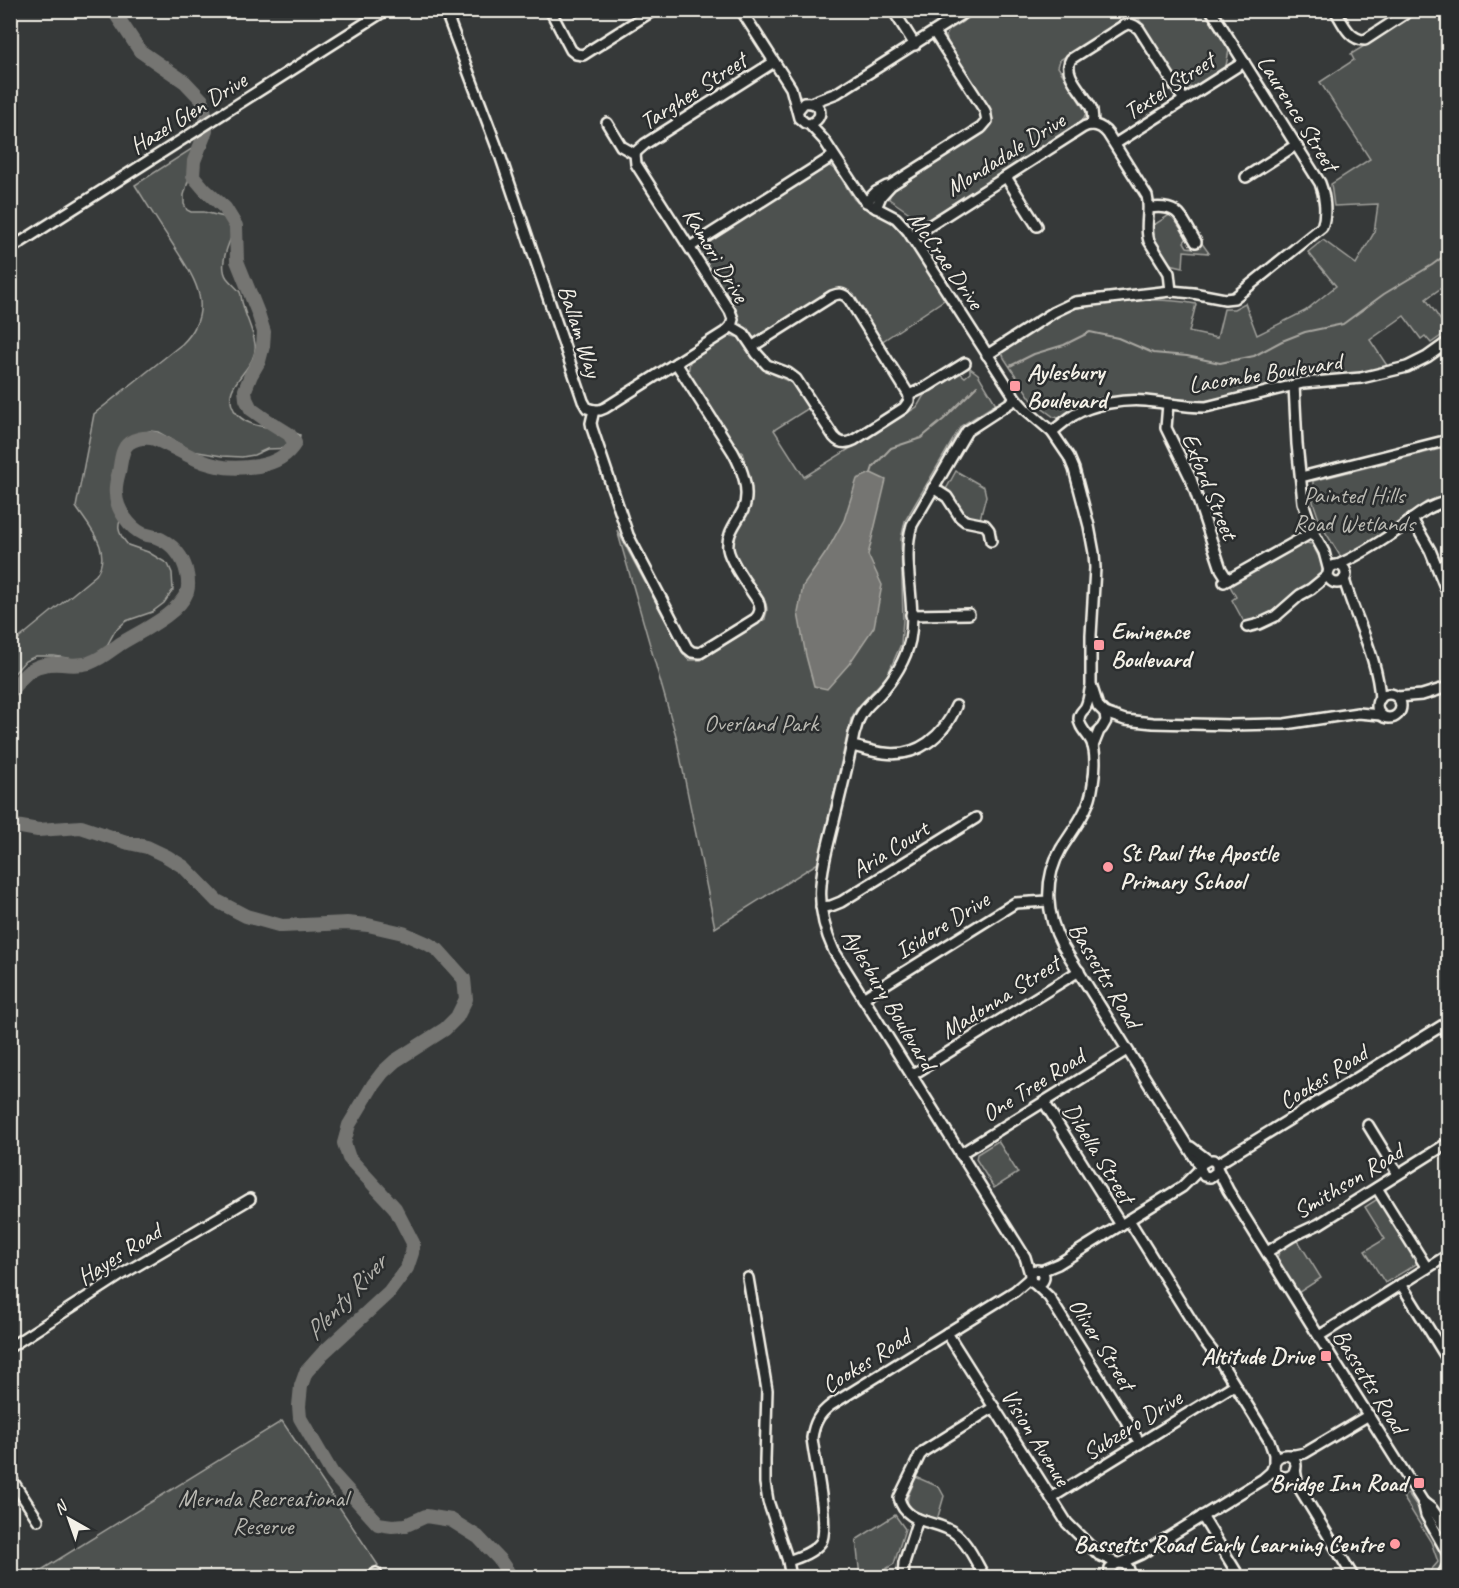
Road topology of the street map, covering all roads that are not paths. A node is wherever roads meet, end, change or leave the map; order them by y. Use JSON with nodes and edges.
{"nodes":[{"id":1,"x":386,"y":10,"type":"edge"},
{"id":2,"x":445,"y":10,"type":"edge"},
{"id":3,"x":549,"y":10,"type":"edge"},
{"id":4,"x":654,"y":10,"type":"edge"},
{"id":5,"x":741,"y":10,"type":"edge"},
{"id":6,"x":893,"y":10,"type":"edge"},
{"id":7,"x":968,"y":10,"type":"edge"},
{"id":8,"x":1211,"y":10,"type":"edge"},
{"id":9,"x":1335,"y":10,"type":"edge"},
{"id":10,"x":1411,"y":10,"type":"edge"},
{"id":11,"x":934,"y":32,"type":"junction"},
{"id":12,"x":915,"y":45,"type":"junction"},
{"id":13,"x":774,"y":62,"type":"junction"},
{"id":14,"x":1244,"y":62,"type":"junction"},
{"id":15,"x":791,"y":88,"type":"junction"},
{"id":16,"x":837,"y":93,"type":"junction"},
{"id":17,"x":1184,"y":100,"type":"junction"},
{"id":18,"x":812,"y":102,"type":"junction"},
{"id":19,"x":798,"y":110,"type":"junction"},
{"id":20,"x":819,"y":116,"type":"junction"},
{"id":21,"x":607,"y":123,"type":"dead end"},
{"id":22,"x":809,"y":124,"type":"junction"},
{"id":23,"x":1092,"y":125,"type":"junction"},
{"id":24,"x":824,"y":140,"type":"junction"},
{"id":25,"x":1115,"y":144,"type":"junction"},
{"id":26,"x":1296,"y":145,"type":"junction"},
{"id":27,"x":635,"y":154,"type":"junction"},
{"id":28,"x":833,"y":156,"type":"junction"},
{"id":29,"x":1005,"y":177,"type":"junction"},
{"id":30,"x":1246,"y":177,"type":"dead end"},
{"id":31,"x":891,"y":185,"type":"junction"},
{"id":32,"x":866,"y":202,"type":"junction"},
{"id":33,"x":876,"y":208,"type":"junction"},
{"id":34,"x":1149,"y":208,"type":"junction"},
{"id":35,"x":1037,"y":226,"type":"dead end"},
{"id":36,"x":912,"y":237,"type":"junction"},
{"id":37,"x":1196,"y":242,"type":"dead end"},
{"id":38,"x":690,"y":247,"type":"junction"},
{"id":39,"x":10,"y":249,"type":"edge"},
{"id":40,"x":1171,"y":291,"type":"junction"},
{"id":41,"x":731,"y":326,"type":"junction"},
{"id":42,"x":1449,"y":342,"type":"edge"},
{"id":43,"x":753,"y":346,"type":"junction"},
{"id":44,"x":987,"y":355,"type":"junction"},
{"id":45,"x":676,"y":363,"type":"junction"},
{"id":46,"x":965,"y":363,"type":"dead end"},
{"id":47,"x":1294,"y":385,"type":"junction"},
{"id":48,"x":909,"y":395,"type":"junction"},
{"id":49,"x":1016,"y":399,"type":"junction"},
{"id":50,"x":1168,"y":404,"type":"junction"},
{"id":51,"x":594,"y":410,"type":"junction"},
{"id":52,"x":1052,"y":432,"type":"junction"},
{"id":53,"x":1449,"y":440,"type":"edge"},
{"id":54,"x":1301,"y":477,"type":"junction"},
{"id":55,"x":933,"y":488,"type":"junction"},
{"id":56,"x":1449,"y":501,"type":"edge"},
{"id":57,"x":1412,"y":519,"type":"junction"},
{"id":58,"x":1313,"y":532,"type":"junction"},
{"id":59,"x":991,"y":541,"type":"dead end"},
{"id":60,"x":1336,"y":574,"type":"junction"},
{"id":61,"x":1449,"y":594,"type":"edge"},
{"id":62,"x":969,"y":614,"type":"dead end"},
{"id":63,"x":912,"y":615,"type":"junction"},
{"id":64,"x":1247,"y":627,"type":"dead end"},
{"id":65,"x":1377,"y":674,"type":"junction"},
{"id":66,"x":1091,"y":684,"type":"junction"},
{"id":67,"x":1449,"y":687,"type":"edge"},
{"id":68,"x":1422,"y":695,"type":"junction"},
{"id":69,"x":1394,"y":696,"type":"junction"},
{"id":70,"x":1379,"y":701,"type":"junction"},
{"id":71,"x":956,"y":706,"type":"dead end"},
{"id":72,"x":1086,"y":707,"type":"junction"},
{"id":73,"x":1101,"y":709,"type":"junction"},
{"id":74,"x":1400,"y":710,"type":"junction"},
{"id":75,"x":1358,"y":713,"type":"junction"},
{"id":76,"x":1381,"y":715,"type":"junction"},
{"id":77,"x":1125,"y":720,"type":"junction"},
{"id":78,"x":1102,"y":728,"type":"junction"},
{"id":79,"x":1084,"y":730,"type":"junction"},
{"id":80,"x":852,"y":746,"type":"junction"},
{"id":81,"x":1093,"y":746,"type":"junction"},
{"id":82,"x":976,"y":818,"type":"dead end"},
{"id":83,"x":1048,"y":900,"type":"junction"},
{"id":84,"x":821,"y":907,"type":"junction"},
{"id":85,"x":1079,"y":971,"type":"junction"},
{"id":86,"x":863,"y":998,"type":"junction"},
{"id":87,"x":1449,"y":1022,"type":"edge"},
{"id":88,"x":1127,"y":1050,"type":"junction"},
{"id":89,"x":912,"y":1075,"type":"junction"},
{"id":90,"x":1044,"y":1101,"type":"junction"},
{"id":91,"x":1368,"y":1125,"type":"dead end"},
{"id":92,"x":1449,"y":1143,"type":"edge"},
{"id":93,"x":960,"y":1154,"type":"junction"},
{"id":94,"x":1209,"y":1169,"type":"junction"},
{"id":95,"x":1398,"y":1174,"type":"junction"},
{"id":96,"x":1377,"y":1188,"type":"junction"},
{"id":97,"x":250,"y":1199,"type":"dead end"},
{"id":98,"x":1125,"y":1223,"type":"junction"},
{"id":99,"x":1267,"y":1252,"type":"junction"},
{"id":100,"x":1449,"y":1255,"type":"edge"},
{"id":101,"x":1427,"y":1268,"type":"junction"},
{"id":102,"x":1037,"y":1277,"type":"junction"},
{"id":103,"x":748,"y":1278,"type":"dead end"},
{"id":104,"x":1401,"y":1284,"type":"junction"},
{"id":105,"x":947,"y":1333,"type":"junction"},
{"id":106,"x":1319,"y":1336,"type":"junction"},
{"id":107,"x":10,"y":1347,"type":"edge"},
{"id":108,"x":1449,"y":1360,"type":"edge"},
{"id":109,"x":1234,"y":1385,"type":"junction"},
{"id":110,"x":994,"y":1407,"type":"junction"},
{"id":111,"x":1368,"y":1415,"type":"junction"},
{"id":112,"x":1269,"y":1440,"type":"junction"},
{"id":113,"x":1140,"y":1443,"type":"junction"},
{"id":114,"x":1305,"y":1453,"type":"junction"},
{"id":115,"x":1286,"y":1455,"type":"junction"},
{"id":116,"x":1274,"y":1465,"type":"junction"},
{"id":117,"x":1295,"y":1467,"type":"junction"},
{"id":118,"x":1282,"y":1476,"type":"junction"},
{"id":119,"x":10,"y":1477,"type":"edge"},
{"id":120,"x":1263,"y":1479,"type":"junction"},
{"id":121,"x":1298,"y":1486,"type":"junction"},
{"id":122,"x":1051,"y":1498,"type":"junction"},
{"id":123,"x":1423,"y":1502,"type":"junction"},
{"id":124,"x":1202,"y":1516,"type":"junction"},
{"id":125,"x":918,"y":1519,"type":"junction"},
{"id":126,"x":38,"y":1520,"type":"dead end"},
{"id":127,"x":1446,"y":1528,"type":"edge"},
{"id":128,"x":1141,"y":1554,"type":"junction"},
{"id":129,"x":1449,"y":1554,"type":"edge"},
{"id":130,"x":1099,"y":1555,"type":"junction"},
{"id":131,"x":788,"y":1561,"type":"junction"},
{"id":132,"x":1119,"y":1563,"type":"junction"},
{"id":133,"x":1449,"y":1565,"type":"edge"},
{"id":134,"x":1129,"y":1575,"type":"edge"},
{"id":135,"x":1110,"y":1576,"type":"edge"},
{"id":136,"x":791,"y":1578,"type":"edge"},
{"id":137,"x":903,"y":1578,"type":"edge"},
{"id":138,"x":985,"y":1578,"type":"edge"},
{"id":139,"x":1240,"y":1578,"type":"edge"},
{"id":140,"x":1354,"y":1578,"type":"edge"},
{"id":141,"x":1441,"y":1578,"type":"edge"}],
"edges":[{"from":1,"to":39,"type":"street","name":"Hazel Glen Drive"},
{"from":2,"to":51,"type":"street","name":"Ballam Way"},
{"from":3,"to":4,"type":"street"},
{"from":5,"to":13,"type":"street"},
{"from":6,"to":12,"type":"street"},
{"from":7,"to":11,"type":"street"},
{"from":8,"to":14,"type":"street","name":"Laurence Street"},
{"from":9,"to":10,"type":"street"},
{"from":11,"to":12,"type":"street"},
{"from":11,"to":31,"type":"street"},
{"from":12,"to":16,"type":"street"},
{"from":13,"to":15,"type":"street"},
{"from":13,"to":27,"type":"street","name":"Targhee Street"},
{"from":14,"to":17,"type":"street","name":"Textel Street"},
{"from":14,"to":26,"type":"street","name":"Laurence Street"},
{"from":15,"to":18,"type":"street"},
{"from":15,"to":19,"type":"street"},
{"from":16,"to":18,"type":"street"},
{"from":16,"to":20,"type":"street"},
{"from":17,"to":23,"type":"street"},
{"from":17,"to":25,"type":"street","name":"Textel Street"},
{"from":18,"to":19,"type":"street"},
{"from":18,"to":20,"type":"street"},
{"from":19,"to":22,"type":"street"},
{"from":20,"to":22,"type":"street"},
{"from":20,"to":24,"type":"street","name":"McCrae Drive"},
{"from":21,"to":27,"type":"street","name":"Kamori Drive"},
{"from":22,"to":24,"type":"street","name":"McCrae Drive"},
{"from":23,"to":25,"type":"street","name":"Mondadale Drive"},
{"from":23,"to":29,"type":"street","name":"Mondadale Drive"},
{"from":24,"to":28,"type":"street","name":"McCrae Drive"},
{"from":25,"to":34,"type":"street","name":"Mondadale Drive"},
{"from":26,"to":30,"type":"street"},
{"from":26,"to":40,"type":"street","name":"Laurence Street"},
{"from":27,"to":38,"type":"street","name":"Kamori Drive"},
{"from":28,"to":32,"type":"street","name":"McCrae Drive"},
{"from":28,"to":38,"type":"street"},
{"from":29,"to":35,"type":"street"},
{"from":29,"to":36,"type":"street","name":"Mondadale Drive"},
{"from":31,"to":32,"type":"street"},
{"from":31,"to":33,"type":"street"},
{"from":32,"to":33,"type":"street","name":"McCrae Drive"},
{"from":33,"to":36,"type":"street","name":"McCrae Drive"},
{"from":34,"to":37,"type":"street"},
{"from":34,"to":40,"type":"street","name":"Mondadale Drive"},
{"from":36,"to":44,"type":"street","name":"McCrae Drive"},
{"from":38,"to":41,"type":"street","name":"Kamori Drive"},
{"from":40,"to":44,"type":"street","name":"Laurence Street"},
{"from":41,"to":43,"type":"street","name":"Kamori Drive"},
{"from":41,"to":45,"type":"street"},
{"from":42,"to":47,"type":"street","name":"Lacombe Boulevard"},
{"from":43,"to":48,"type":"street","name":"Kamori Drive"},
{"from":43,"to":48,"type":"street"},
{"from":44,"to":49,"type":"street","name":"Bassetts Road"},
{"from":45,"to":51,"type":"street"},
{"from":45,"to":51,"type":"street","name":"Ballam Way"},
{"from":46,"to":48,"type":"street","name":"Kamori Drive"},
{"from":47,"to":50,"type":"street","name":"Lacombe Boulevard"},
{"from":47,"to":54,"type":"street"},
{"from":49,"to":52,"type":"street","name":"Bassetts Road"},
{"from":49,"to":55,"type":"street","name":"Aylesbury Boulevard"},
{"from":50,"to":52,"type":"street","name":"Lacombe Boulevard"},
{"from":50,"to":58,"type":"street","name":"Exford Street"},
{"from":52,"to":66,"type":"street","name":"Bassetts Road"},
{"from":53,"to":54,"type":"street"},
{"from":54,"to":58,"type":"street"},
{"from":55,"to":59,"type":"street"},
{"from":55,"to":63,"type":"street","name":"Aylesbury Boulevard"},
{"from":56,"to":57,"type":"street"},
{"from":57,"to":60,"type":"street"},
{"from":57,"to":61,"type":"street"},
{"from":58,"to":60,"type":"street"},
{"from":60,"to":64,"type":"street"},
{"from":60,"to":65,"type":"street"},
{"from":62,"to":63,"type":"street"},
{"from":63,"to":80,"type":"street","name":"Aylesbury Boulevard"},
{"from":65,"to":69,"type":"street"},
{"from":65,"to":70,"type":"street"},
{"from":66,"to":72,"type":"street","name":"Bassetts Road"},
{"from":66,"to":73,"type":"street","name":"Bassetts Road"},
{"from":67,"to":68,"type":"street"},
{"from":68,"to":69,"type":"street"},
{"from":68,"to":74,"type":"street"},
{"from":69,"to":70,"type":"street"},
{"from":69,"to":74,"type":"street"},
{"from":70,"to":75,"type":"street"},
{"from":70,"to":76,"type":"street"},
{"from":71,"to":80,"type":"street"},
{"from":72,"to":73,"type":"street"},
{"from":72,"to":79,"type":"street","name":"Bassetts Road"},
{"from":73,"to":77,"type":"street"},
{"from":73,"to":78,"type":"street","name":"Bassetts Road"},
{"from":74,"to":76,"type":"street"},
{"from":75,"to":76,"type":"street"},
{"from":75,"to":77,"type":"street"},
{"from":77,"to":78,"type":"street"},
{"from":78,"to":79,"type":"street"},
{"from":78,"to":81,"type":"street","name":"Bassetts Road"},
{"from":79,"to":81,"type":"street","name":"Bassetts Road"},
{"from":80,"to":84,"type":"street","name":"Aylesbury Boulevard"},
{"from":81,"to":83,"type":"street","name":"Bassetts Road"},
{"from":82,"to":84,"type":"street","name":"Aria Court"},
{"from":83,"to":85,"type":"street","name":"Bassetts Road"},
{"from":83,"to":86,"type":"street","name":"Isidore Drive"},
{"from":84,"to":86,"type":"street","name":"Aylesbury Boulevard"},
{"from":85,"to":88,"type":"street","name":"Bassetts Road"},
{"from":85,"to":89,"type":"street","name":"Madonna Street"},
{"from":86,"to":89,"type":"street","name":"Aylesbury Boulevard"},
{"from":87,"to":94,"type":"street","name":"Cookes Road"},
{"from":88,"to":90,"type":"street","name":"One Tree Road"},
{"from":88,"to":94,"type":"street","name":"Bassetts Road"},
{"from":89,"to":93,"type":"street","name":"Aylesbury Boulevard"},
{"from":90,"to":93,"type":"street","name":"One Tree Road"},
{"from":90,"to":98,"type":"street","name":"Dibella Street"},
{"from":91,"to":95,"type":"street"},
{"from":92,"to":95,"type":"street","name":"Smithson Road"},
{"from":93,"to":102,"type":"street","name":"Aylesbury Boulevard"},
{"from":94,"to":98,"type":"street","name":"Cookes Road"},
{"from":94,"to":99,"type":"street","name":"Bassetts Road"},
{"from":95,"to":96,"type":"street","name":"Smithson Road"},
{"from":96,"to":99,"type":"street","name":"Smithson Road"},
{"from":96,"to":101,"type":"street"},
{"from":97,"to":107,"type":"street","name":"Hayes Road"},
{"from":98,"to":102,"type":"street","name":"Cookes Road"},
{"from":98,"to":109,"type":"street","name":"Dibella Street"},
{"from":99,"to":106,"type":"street","name":"Bassetts Road"},
{"from":100,"to":101,"type":"street"},
{"from":101,"to":104,"type":"street"},
{"from":102,"to":105,"type":"street","name":"Cookes Road"},
{"from":102,"to":113,"type":"street","name":"Oliver Street"},
{"from":103,"to":131,"type":"street"},
{"from":104,"to":106,"type":"street"},
{"from":104,"to":108,"type":"street"},
{"from":105,"to":110,"type":"street","name":"Vision Avenue"},
{"from":105,"to":131,"type":"street","name":"Cookes Road"},
{"from":106,"to":111,"type":"street","name":"Bassetts Road"},
{"from":109,"to":112,"type":"street","name":"Dibella Street"},
{"from":109,"to":113,"type":"street","name":"Subzero Drive"},
{"from":110,"to":122,"type":"street","name":"Vision Avenue"},
{"from":110,"to":125,"type":"street"},
{"from":111,"to":114,"type":"street"},
{"from":111,"to":123,"type":"street","name":"Bassetts Road"},
{"from":112,"to":115,"type":"street"},
{"from":112,"to":116,"type":"street"},
{"from":113,"to":122,"type":"street","name":"Subzero Drive"},
{"from":114,"to":115,"type":"street"},
{"from":114,"to":117,"type":"street"},
{"from":115,"to":116,"type":"street"},
{"from":115,"to":117,"type":"street"},
{"from":116,"to":118,"type":"street"},
{"from":116,"to":120,"type":"street"},
{"from":117,"to":118,"type":"street"},
{"from":117,"to":121,"type":"street"},
{"from":118,"to":120,"type":"street"},
{"from":118,"to":121,"type":"street"},
{"from":119,"to":126,"type":"street"},
{"from":120,"to":124,"type":"street"},
{"from":121,"to":140,"type":"street"},
{"from":122,"to":130,"type":"street","name":"Vision Avenue"},
{"from":123,"to":127,"type":"street","name":"Bassetts Road"},
{"from":123,"to":129,"type":"street","name":"Bassetts Road"},
{"from":124,"to":128,"type":"street"},
{"from":124,"to":139,"type":"street"},
{"from":125,"to":137,"type":"street"},
{"from":125,"to":138,"type":"street"},
{"from":128,"to":132,"type":"street"},
{"from":128,"to":134,"type":"street"},
{"from":130,"to":132,"type":"street","name":"Vision Avenue"},
{"from":130,"to":135,"type":"street","name":"Vision Avenue"},
{"from":131,"to":136,"type":"street"},
{"from":132,"to":134,"type":"street","name":"Vision Avenue"},
{"from":132,"to":135,"type":"street"},
{"from":133,"to":141,"type":"street"}]}
